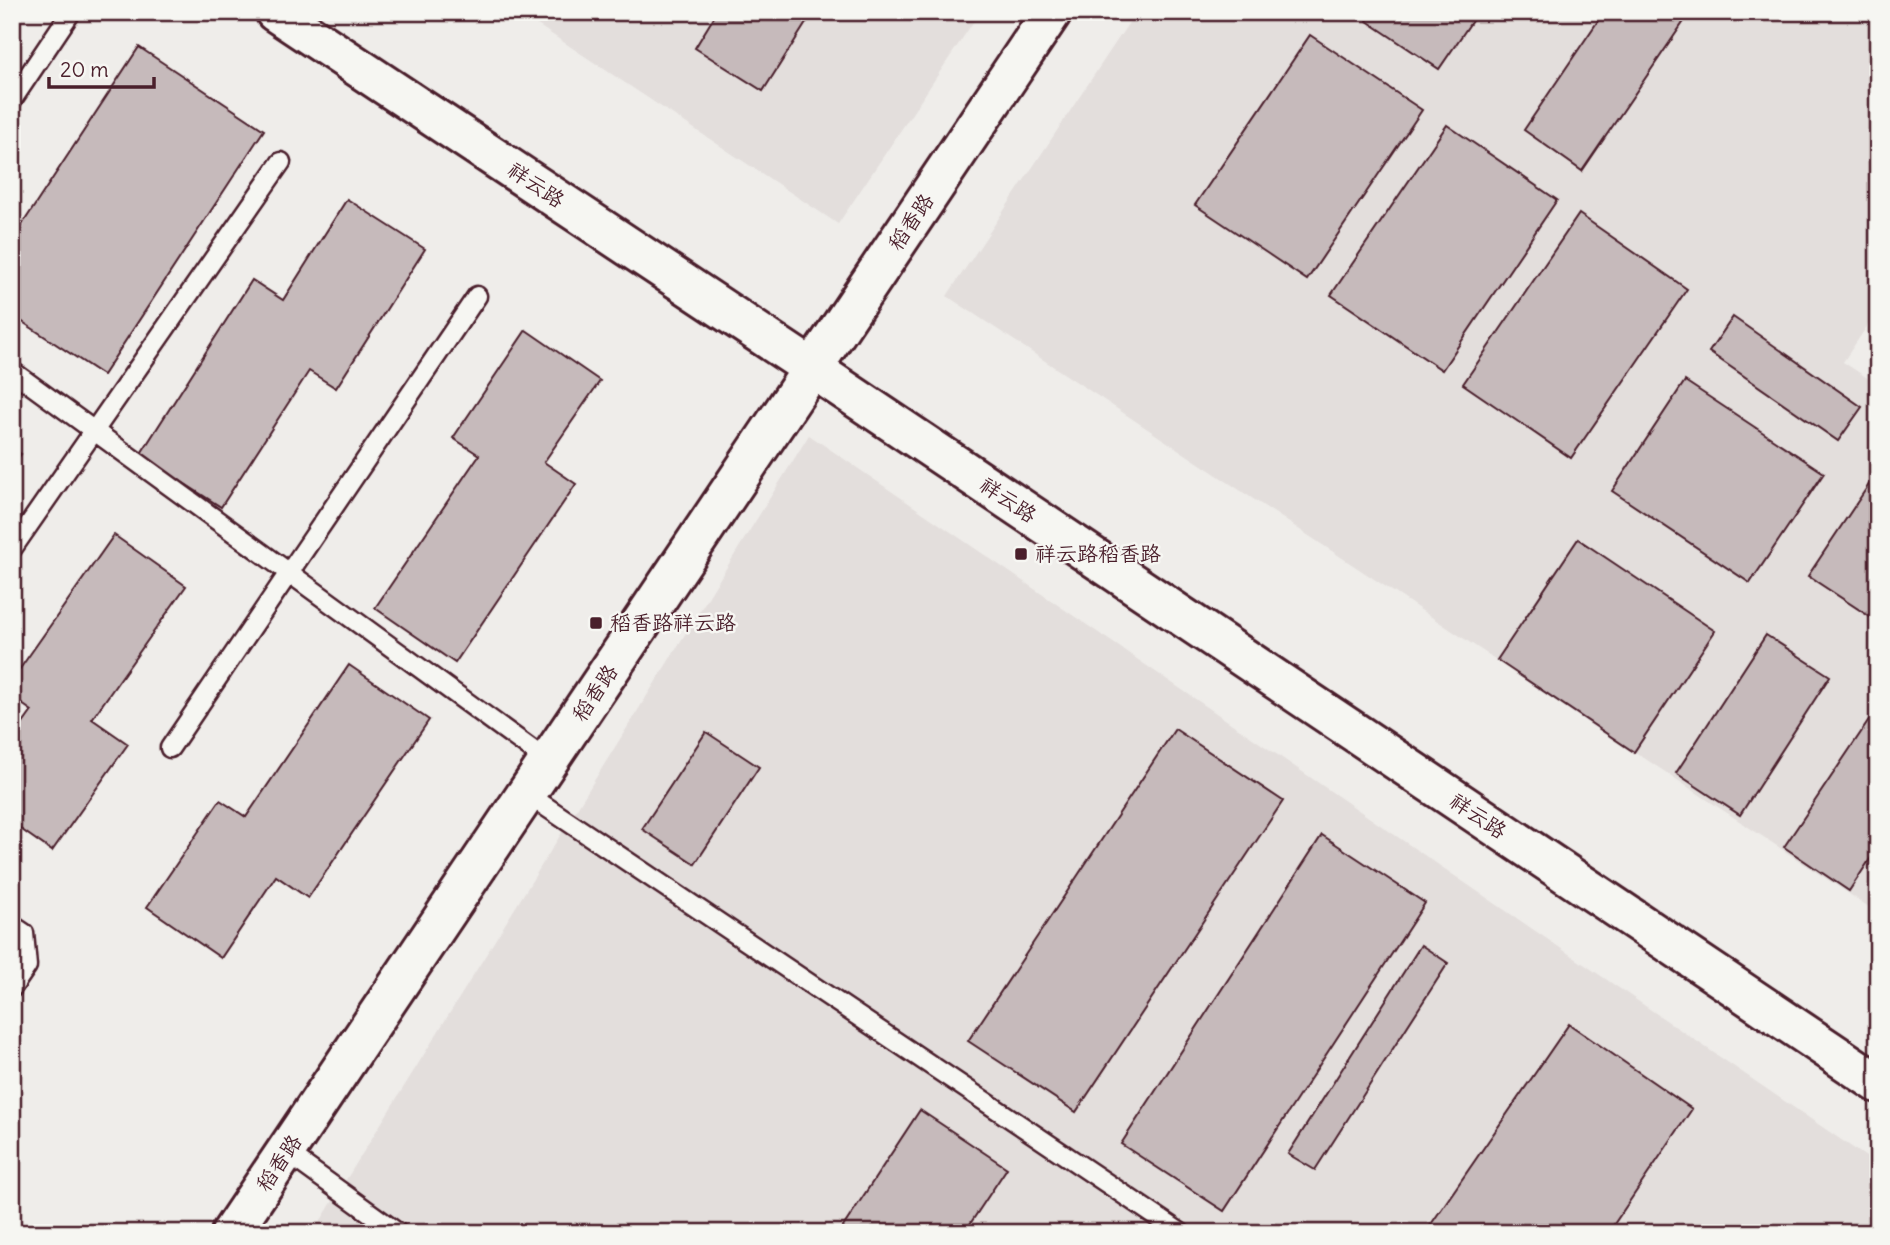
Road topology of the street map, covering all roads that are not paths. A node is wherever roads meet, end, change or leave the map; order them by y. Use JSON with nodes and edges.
{"nodes":[{"id":1,"x":71,"y":12,"type":"edge"},
{"id":2,"x":275,"y":12,"type":"edge"},
{"id":3,"x":1052,"y":12,"type":"edge"},
{"id":4,"x":12,"y":100,"type":"edge"},
{"id":5,"x":281,"y":162,"type":"dead end"},
{"id":6,"x":477,"y":296,"type":"dead end"},
{"id":7,"x":813,"y":369,"type":"junction"},
{"id":8,"x":12,"y":371,"type":"edge"},
{"id":9,"x":94,"y":431,"type":"junction"},
{"id":10,"x":12,"y":549,"type":"edge"},
{"id":11,"x":289,"y":573,"type":"junction"},
{"id":12,"x":170,"y":748,"type":"dead end"},
{"id":13,"x":549,"y":762,"type":"junction"},
{"id":14,"x":527,"y":794,"type":"junction"},
{"id":15,"x":12,"y":925,"type":"edge"},
{"id":16,"x":12,"y":988,"type":"edge"},
{"id":17,"x":1878,"y":1083,"type":"edge"},
{"id":18,"x":286,"y":1152,"type":"junction"},
{"id":19,"x":231,"y":1233,"type":"edge"},
{"id":20,"x":398,"y":1233,"type":"edge"},
{"id":21,"x":1181,"y":1233,"type":"edge"}],
"edges":[{"from":1,"to":4,"type":"lane"},
{"from":2,"to":7,"type":"street","name":"祥云路"},
{"from":3,"to":7,"type":"street","name":"稻香路"},
{"from":5,"to":9,"type":"lane"},
{"from":6,"to":11,"type":"lane"},
{"from":7,"to":13,"type":"street","name":"稻香路"},
{"from":7,"to":17,"type":"street","name":"祥云路"},
{"from":8,"to":9,"type":"lane"},
{"from":9,"to":10,"type":"lane"},
{"from":9,"to":11,"type":"lane"},
{"from":11,"to":12,"type":"lane"},
{"from":11,"to":13,"type":"lane"},
{"from":13,"to":14,"type":"street","name":"稻香路"},
{"from":14,"to":18,"type":"street","name":"稻香路"},
{"from":14,"to":21,"type":"lane"},
{"from":15,"to":16,"type":"lane"},
{"from":18,"to":19,"type":"street","name":"稻香路"},
{"from":18,"to":20,"type":"lane"}]}
